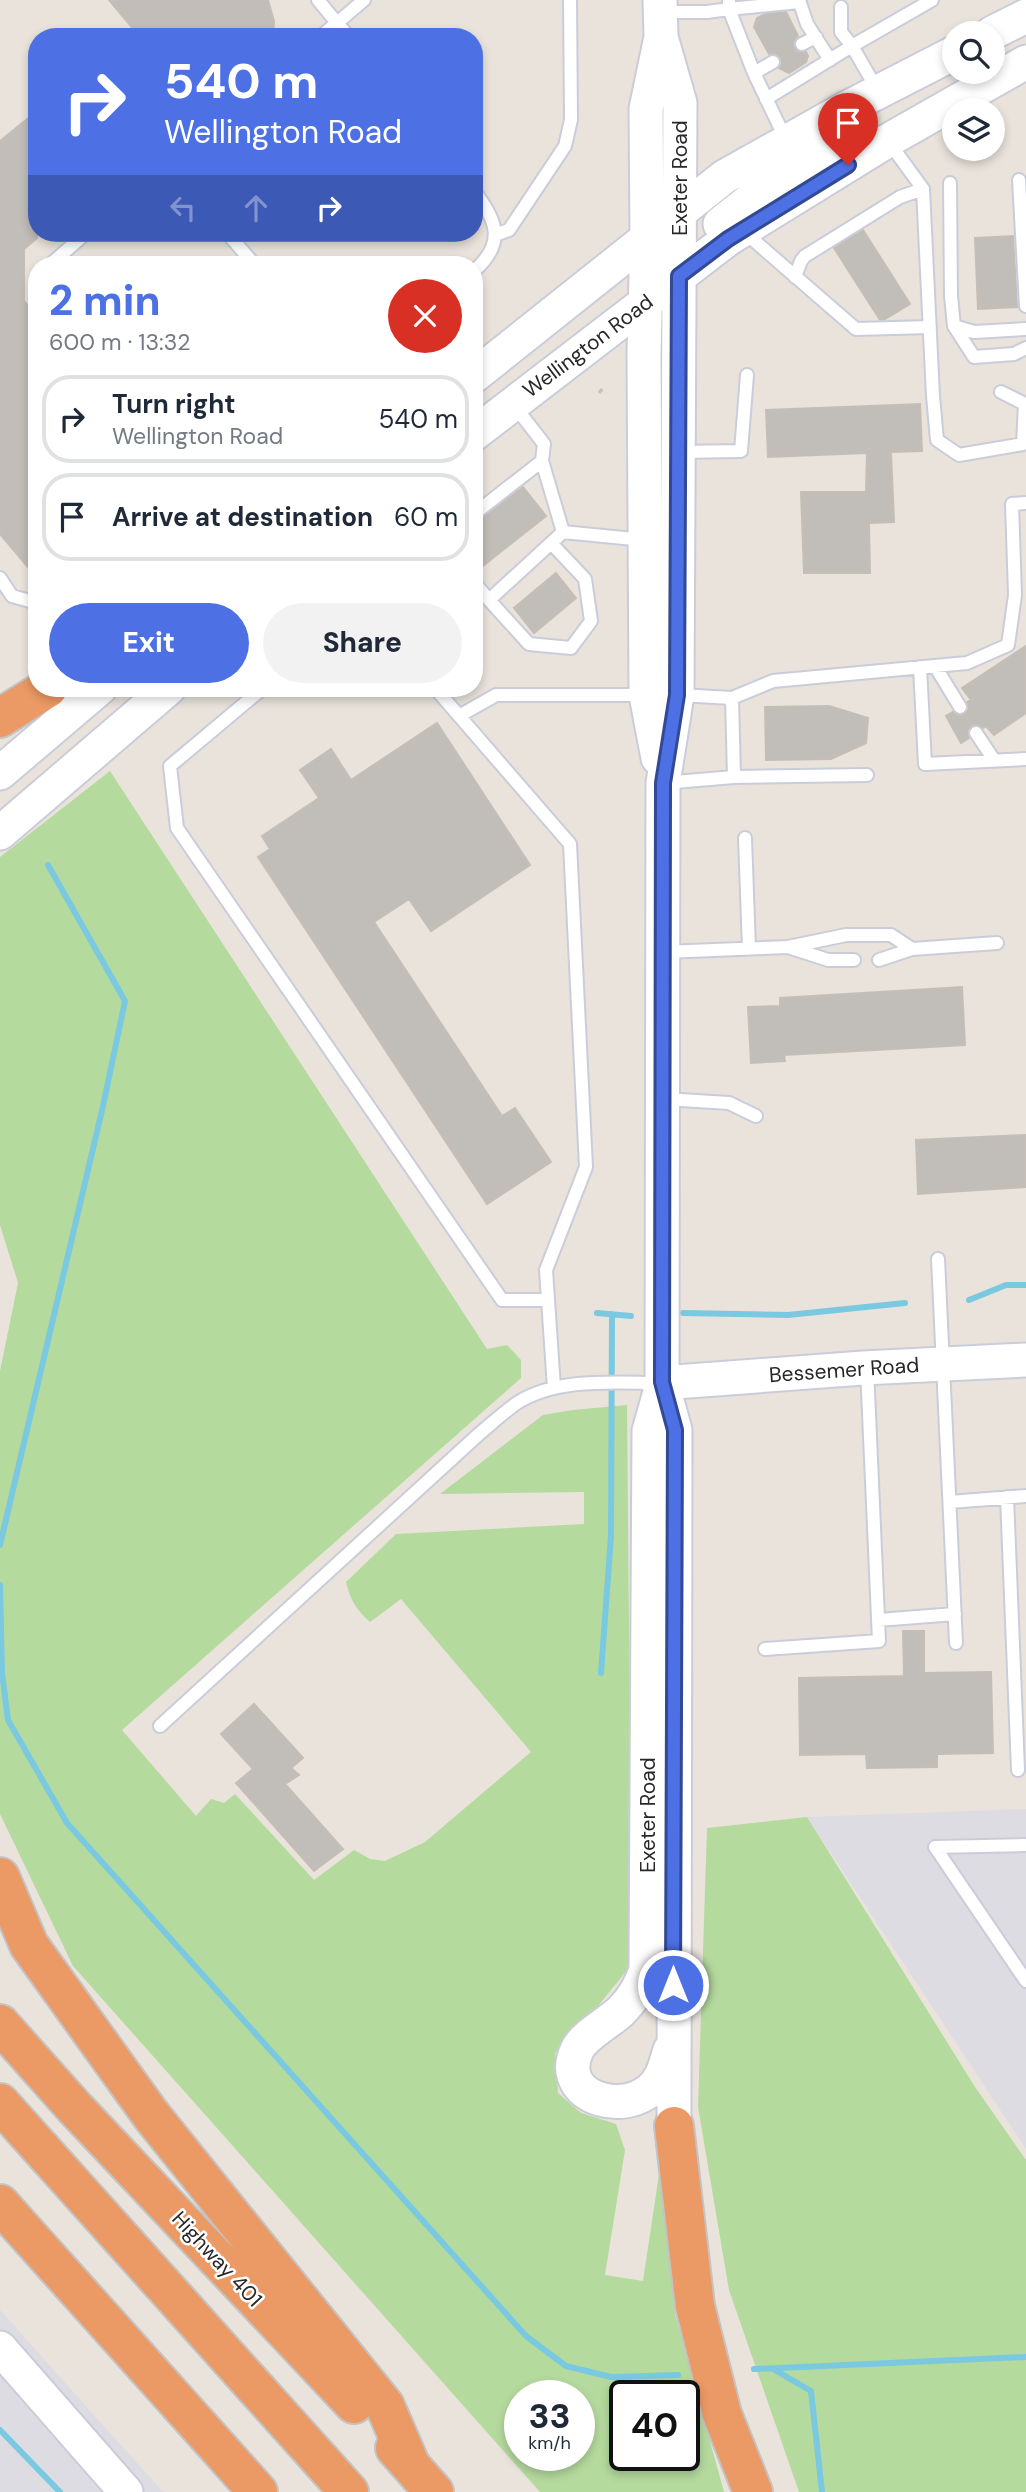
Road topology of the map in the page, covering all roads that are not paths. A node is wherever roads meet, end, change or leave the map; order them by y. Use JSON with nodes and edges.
{"nodes":[{"id":1,"x":318,"y":0,"type":"edge"},
{"id":2,"x":364,"y":0,"type":"edge"},
{"id":3,"x":570,"y":0,"type":"edge"},
{"id":4,"x":799,"y":1,"type":"edge"},
{"id":5,"x":927,"y":1,"type":"edge"},
{"id":6,"x":729,"y":4,"type":"edge"},
{"id":7,"x":841,"y":7,"type":"dead end"},
{"id":8,"x":661,"y":16,"type":"edge"},
{"id":9,"x":1026,"y":16,"type":"edge"},
{"id":10,"x":337,"y":23,"type":"junction"},
{"id":11,"x":1005,"y":26,"type":"edge"},
{"id":12,"x":331,"y":28,"type":"edge"},
{"id":13,"x":341,"y":28,"type":"edge"},
{"id":14,"x":816,"y":37,"type":"junction"},
{"id":15,"x":802,"y":44,"type":"dead end"},
{"id":16,"x":852,"y":46,"type":"junction"},
{"id":17,"x":942,"y":59,"type":"edge"},
{"id":18,"x":830,"y":60,"type":"junction"},
{"id":19,"x":773,"y":62,"type":"dead end"},
{"id":20,"x":1026,"y":62,"type":"edge"},
{"id":21,"x":754,"y":73,"type":"junction"},
{"id":22,"x":913,"y":74,"type":"junction"},
{"id":23,"x":878,"y":92,"type":"junction"},
{"id":24,"x":766,"y":99,"type":"junction"},
{"id":25,"x":887,"y":141,"type":"junction"},
{"id":26,"x":787,"y":143,"type":"junction"},
{"id":27,"x":1020,"y":180,"type":"dead end"},
{"id":28,"x":950,"y":183,"type":"dead end"},
{"id":29,"x":923,"y":189,"type":"junction"},
{"id":30,"x":483,"y":202,"type":"edge"},
{"id":31,"x":680,"y":212,"type":"junction"},
{"id":32,"x":742,"y":231,"type":"junction"},
{"id":33,"x":495,"y":235,"type":"junction"},
{"id":34,"x":647,"y":237,"type":"junction"},
{"id":35,"x":76,"y":242,"type":"edge"},
{"id":36,"x":235,"y":242,"type":"edge"},
{"id":37,"x":60,"y":256,"type":"edge"},
{"id":38,"x":247,"y":256,"type":"edge"},
{"id":39,"x":483,"y":263,"type":"edge"},
{"id":40,"x":679,"y":269,"type":"junction"},
{"id":41,"x":795,"y":277,"type":"junction"},
{"id":42,"x":646,"y":301,"type":"junction"},
{"id":43,"x":1026,"y":306,"type":"edge"},
{"id":44,"x":954,"y":326,"type":"junction"},
{"id":45,"x":930,"y":327,"type":"junction"},
{"id":46,"x":1026,"y":329,"type":"edge"},
{"id":47,"x":1026,"y":348,"type":"edge"},
{"id":48,"x":483,"y":369,"type":"edge"},
{"id":49,"x":747,"y":375,"type":"dead end"},
{"id":50,"x":1001,"y":392,"type":"dead end"},
{"id":51,"x":513,"y":403,"type":"junction"},
{"id":52,"x":483,"y":428,"type":"edge"},
{"id":53,"x":678,"y":452,"type":"junction"},
{"id":54,"x":542,"y":461,"type":"junction"},
{"id":55,"x":1026,"y":503,"type":"edge"},
{"id":56,"x":483,"y":507,"type":"edge"},
{"id":57,"x":563,"y":532,"type":"junction"},
{"id":58,"x":644,"y":540,"type":"junction"},
{"id":59,"x":551,"y":543,"type":"junction"},
{"id":60,"x":0,"y":578,"type":"edge"},
{"id":61,"x":483,"y":593,"type":"edge"},
{"id":62,"x":28,"y":600,"type":"edge"},
{"id":63,"x":489,"y":600,"type":"junction"},
{"id":64,"x":935,"y":666,"type":"junction"},
{"id":65,"x":920,"y":667,"type":"junction"},
{"id":66,"x":662,"y":695,"type":"junction"},
{"id":67,"x":34,"y":697,"type":"edge"},
{"id":68,"x":89,"y":697,"type":"edge"},
{"id":69,"x":159,"y":697,"type":"edge"},
{"id":70,"x":252,"y":697,"type":"edge"},
{"id":71,"x":443,"y":697,"type":"edge"},
{"id":72,"x":732,"y":698,"type":"junction"},
{"id":73,"x":960,"y":707,"type":"dead end"},
{"id":74,"x":459,"y":716,"type":"junction"},
{"id":75,"x":0,"y":718,"type":"edge"},
{"id":76,"x":975,"y":733,"type":"dead end"},
{"id":77,"x":1026,"y":759,"type":"edge"},
{"id":78,"x":994,"y":760,"type":"junction"},
{"id":79,"x":0,"y":773,"type":"edge"},
{"id":80,"x":867,"y":775,"type":"dead end"},
{"id":81,"x":734,"y":777,"type":"junction"},
{"id":82,"x":663,"y":783,"type":"junction"},
{"id":83,"x":0,"y":833,"type":"edge"},
{"id":84,"x":745,"y":838,"type":"dead end"},
{"id":85,"x":997,"y":943,"type":"dead end"},
{"id":86,"x":788,"y":947,"type":"junction"},
{"id":87,"x":748,"y":949,"type":"junction"},
{"id":88,"x":912,"y":949,"type":"junction"},
{"id":89,"x":663,"y":952,"type":"junction"},
{"id":90,"x":854,"y":960,"type":"dead end"},
{"id":91,"x":879,"y":960,"type":"dead end"},
{"id":92,"x":663,"y":1099,"type":"junction"},
{"id":93,"x":755,"y":1116,"type":"dead end"},
{"id":94,"x":938,"y":1259,"type":"dead end"},
{"id":95,"x":548,"y":1300,"type":"junction"},
{"id":96,"x":1026,"y":1360,"type":"edge"},
{"id":97,"x":942,"y":1364,"type":"junction"},
{"id":98,"x":867,"y":1368,"type":"junction"},
{"id":99,"x":662,"y":1382,"type":"junction"},
{"id":100,"x":554,"y":1388,"type":"junction"},
{"id":101,"x":1026,"y":1496,"type":"edge"},
{"id":102,"x":1007,"y":1497,"type":"junction"},
{"id":103,"x":950,"y":1502,"type":"junction"},
{"id":104,"x":955,"y":1614,"type":"junction"},
{"id":105,"x":878,"y":1620,"type":"junction"},
{"id":106,"x":956,"y":1643,"type":"dead end"},
{"id":107,"x":765,"y":1649,"type":"dead end"},
{"id":108,"x":160,"y":1726,"type":"dead end"},
{"id":109,"x":1018,"y":1770,"type":"dead end"},
{"id":110,"x":1026,"y":1845,"type":"edge"},
{"id":111,"x":0,"y":1877,"type":"edge"},
{"id":112,"x":1026,"y":1982,"type":"edge"},
{"id":113,"x":0,"y":2024,"type":"edge"},
{"id":114,"x":673,"y":2040,"type":"junction"},
{"id":115,"x":0,"y":2103,"type":"edge"},
{"id":116,"x":674,"y":2126,"type":"joint"},
{"id":117,"x":0,"y":2204,"type":"edge"},
{"id":118,"x":0,"y":2347,"type":"edge"},
{"id":119,"x":423,"y":2479,"type":"edge"},
{"id":120,"x":126,"y":2492,"type":"edge"},
{"id":121,"x":258,"y":2492,"type":"edge"},
{"id":122,"x":349,"y":2492,"type":"edge"},
{"id":123,"x":753,"y":2492,"type":"edge"}],
"edges":[{"from":1,"to":10,"type":"lane"},
{"from":2,"to":10,"type":"lane"},
{"from":3,"to":33,"type":"lane"},
{"from":4,"to":6,"type":"lane"},
{"from":4,"to":14,"type":"lane"},
{"from":5,"to":16,"type":"lane"},
{"from":6,"to":8,"type":"lane"},
{"from":6,"to":21,"type":"lane"},
{"from":7,"to":16,"type":"lane"},
{"from":8,"to":31,"type":"street","name":"Exeter Road"},
{"from":8,"to":34,"type":"street","name":"Exeter Road"},
{"from":9,"to":11,"type":"street"},
{"from":10,"to":12,"type":"lane"},
{"from":10,"to":13,"type":"lane"},
{"from":14,"to":15,"type":"lane"},
{"from":14,"to":18,"type":"lane"},
{"from":16,"to":18,"type":"lane"},
{"from":16,"to":23,"type":"lane"},
{"from":17,"to":22,"type":"street"},
{"from":18,"to":24,"type":"lane"},
{"from":19,"to":21,"type":"lane"},
{"from":20,"to":25,"type":"street","name":"Wellington Road"},
{"from":21,"to":24,"type":"lane"},
{"from":22,"to":23,"type":"street"},
{"from":22,"to":40,"type":"street"},
{"from":23,"to":26,"type":"street"},
{"from":24,"to":26,"type":"lane"},
{"from":25,"to":29,"type":"lane"},
{"from":25,"to":32,"type":"street","name":"Wellington Road"},
{"from":26,"to":31,"type":"street"},
{"from":27,"to":43,"type":"lane"},
{"from":28,"to":44,"type":"lane"},
{"from":29,"to":41,"type":"lane"},
{"from":29,"to":45,"type":"lane"},
{"from":30,"to":33,"type":"lane"},
{"from":31,"to":34,"type":"street"},
{"from":31,"to":40,"type":"street","name":"Exeter Road"},
{"from":32,"to":40,"type":"street","name":"Wellington Road"},
{"from":32,"to":41,"type":"lane"},
{"from":33,"to":39,"type":"lane"},
{"from":34,"to":42,"type":"street","name":"Exeter Road"},
{"from":34,"to":48,"type":"street"},
{"from":35,"to":37,"type":"lane"},
{"from":36,"to":38,"type":"lane"},
{"from":40,"to":42,"type":"street","name":"Wellington Road"},
{"from":40,"to":53,"type":"street","name":"Exeter Road"},
{"from":41,"to":45,"type":"lane"},
{"from":42,"to":51,"type":"street","name":"Wellington Road"},
{"from":42,"to":58,"type":"street","name":"Exeter Road"},
{"from":44,"to":46,"type":"lane"},
{"from":44,"to":47,"type":"lane"},
{"from":45,"to":50,"type":"lane"},
{"from":49,"to":53,"type":"lane"},
{"from":51,"to":52,"type":"street","name":"Wellington Road"},
{"from":51,"to":54,"type":"lane"},
{"from":53,"to":66,"type":"street","name":"Exeter Road"},
{"from":54,"to":56,"type":"lane"},
{"from":54,"to":57,"type":"lane"},
{"from":55,"to":64,"type":"lane"},
{"from":57,"to":58,"type":"lane"},
{"from":57,"to":59,"type":"lane"},
{"from":58,"to":66,"type":"street","name":"Exeter Road"},
{"from":59,"to":63,"type":"lane"},
{"from":59,"to":63,"type":"lane"},
{"from":60,"to":62,"type":"lane"},
{"from":61,"to":63,"type":"lane"},
{"from":64,"to":65,"type":"lane"},
{"from":64,"to":73,"type":"lane"},
{"from":65,"to":72,"type":"lane"},
{"from":65,"to":78,"type":"lane"},
{"from":66,"to":72,"type":"lane"},
{"from":66,"to":74,"type":"lane"},
{"from":66,"to":82,"type":"street","name":"Exeter Road"},
{"from":67,"to":75,"type":"highway"},
{"from":68,"to":79,"type":"street"},
{"from":69,"to":83,"type":"street"},
{"from":70,"to":95,"type":"lane"},
{"from":71,"to":74,"type":"lane"},
{"from":72,"to":81,"type":"lane"},
{"from":74,"to":95,"type":"lane"},
{"from":76,"to":78,"type":"lane"},
{"from":77,"to":78,"type":"lane"},
{"from":80,"to":81,"type":"lane"},
{"from":81,"to":82,"type":"lane"},
{"from":82,"to":89,"type":"street","name":"Exeter Road"},
{"from":84,"to":87,"type":"lane"},
{"from":85,"to":88,"type":"lane"},
{"from":86,"to":87,"type":"lane"},
{"from":86,"to":88,"type":"lane"},
{"from":86,"to":90,"type":"lane"},
{"from":87,"to":89,"type":"lane"},
{"from":88,"to":91,"type":"lane"},
{"from":89,"to":92,"type":"street","name":"Exeter Road"},
{"from":92,"to":93,"type":"lane"},
{"from":92,"to":99,"type":"street","name":"Exeter Road"},
{"from":94,"to":97,"type":"lane"},
{"from":95,"to":100,"type":"lane"},
{"from":96,"to":97,"type":"street","name":"Bessemer Road"},
{"from":97,"to":98,"type":"street","name":"Bessemer Road"},
{"from":97,"to":103,"type":"lane"},
{"from":98,"to":99,"type":"street","name":"Bessemer Road"},
{"from":98,"to":105,"type":"lane"},
{"from":99,"to":100,"type":"lane"},
{"from":99,"to":114,"type":"street","name":"Exeter Road"},
{"from":99,"to":114,"type":"street","name":"Exeter Road"},
{"from":100,"to":108,"type":"lane"},
{"from":101,"to":102,"type":"lane"},
{"from":102,"to":103,"type":"lane"},
{"from":102,"to":109,"type":"lane"},
{"from":103,"to":104,"type":"lane"},
{"from":104,"to":105,"type":"lane"},
{"from":104,"to":106,"type":"lane"},
{"from":105,"to":107,"type":"lane"},
{"from":110,"to":112,"type":"lane"},
{"from":111,"to":119,"type":"highway"},
{"from":113,"to":119,"type":"highway","name":"Highway 401"},
{"from":114,"to":116,"type":"street","name":"Exeter Road"},
{"from":115,"to":122,"type":"highway"},
{"from":116,"to":123,"type":"highway"},
{"from":117,"to":121,"type":"highway"},
{"from":118,"to":120,"type":"street"}]}
